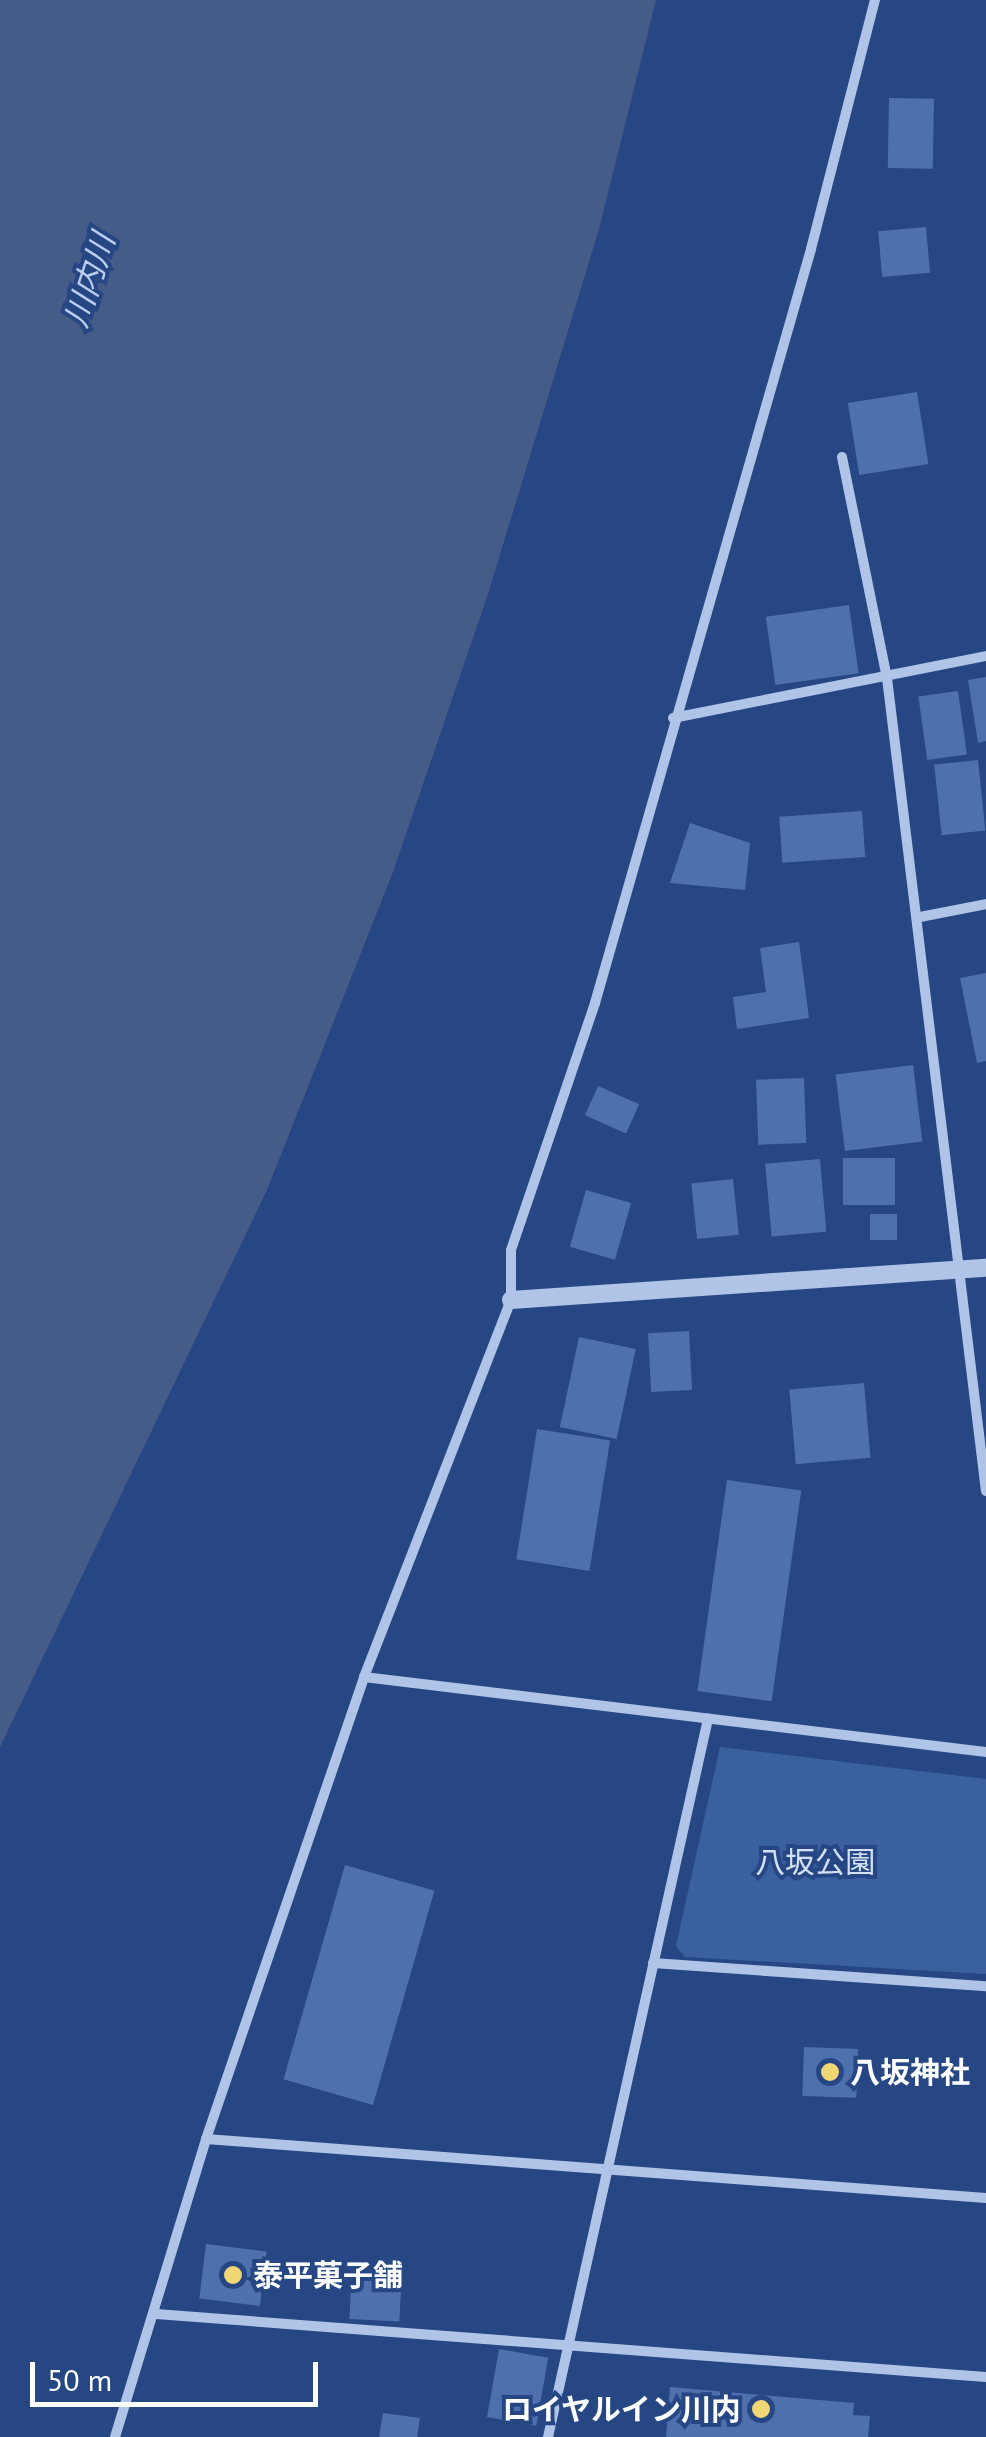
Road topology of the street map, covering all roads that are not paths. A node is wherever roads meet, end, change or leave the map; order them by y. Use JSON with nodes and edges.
{"nodes":[{"id":1,"x":875,"y":0,"type":"edge"},
{"id":2,"x":842,"y":457,"type":"dead end"},
{"id":3,"x":986,"y":656,"type":"edge"},
{"id":4,"x":887,"y":678,"type":"junction"},
{"id":5,"x":673,"y":718,"type":"junction"},
{"id":6,"x":986,"y":904,"type":"edge"},
{"id":7,"x":920,"y":917,"type":"junction"},
{"id":8,"x":986,"y":1268,"type":"edge"},
{"id":9,"x":960,"y":1272,"type":"junction"},
{"id":10,"x":510,"y":1300,"type":"junction"},
{"id":11,"x":986,"y":1491,"type":"edge"},
{"id":12,"x":364,"y":1677,"type":"junction"},
{"id":13,"x":708,"y":1719,"type":"junction"},
{"id":14,"x":986,"y":1752,"type":"edge"},
{"id":15,"x":653,"y":1964,"type":"junction"},
{"id":16,"x":986,"y":1986,"type":"edge"},
{"id":17,"x":206,"y":2140,"type":"junction"},
{"id":18,"x":608,"y":2166,"type":"junction"},
{"id":19,"x":986,"y":2198,"type":"edge"},
{"id":20,"x":156,"y":2314,"type":"junction"},
{"id":21,"x":568,"y":2345,"type":"junction"},
{"id":22,"x":986,"y":2377,"type":"edge"},
{"id":23,"x":115,"y":2437,"type":"edge"},
{"id":24,"x":548,"y":2437,"type":"edge"}],
"edges":[{"from":1,"to":5,"type":"street"},
{"from":2,"to":4,"type":"street"},
{"from":3,"to":4,"type":"street"},
{"from":4,"to":5,"type":"street"},
{"from":4,"to":7,"type":"street"},
{"from":5,"to":10,"type":"street"},
{"from":6,"to":7,"type":"street"},
{"from":7,"to":9,"type":"street"},
{"from":8,"to":9,"type":"street"},
{"from":9,"to":10,"type":"street"},
{"from":9,"to":11,"type":"street"},
{"from":10,"to":12,"type":"street"},
{"from":12,"to":13,"type":"street"},
{"from":12,"to":17,"type":"street"},
{"from":13,"to":14,"type":"street"},
{"from":13,"to":15,"type":"street"},
{"from":15,"to":16,"type":"street"},
{"from":15,"to":18,"type":"street"},
{"from":17,"to":18,"type":"street"},
{"from":17,"to":20,"type":"street"},
{"from":18,"to":19,"type":"street"},
{"from":18,"to":21,"type":"street"},
{"from":20,"to":21,"type":"street"},
{"from":20,"to":23,"type":"street"},
{"from":21,"to":22,"type":"street"},
{"from":21,"to":24,"type":"street"}]}
